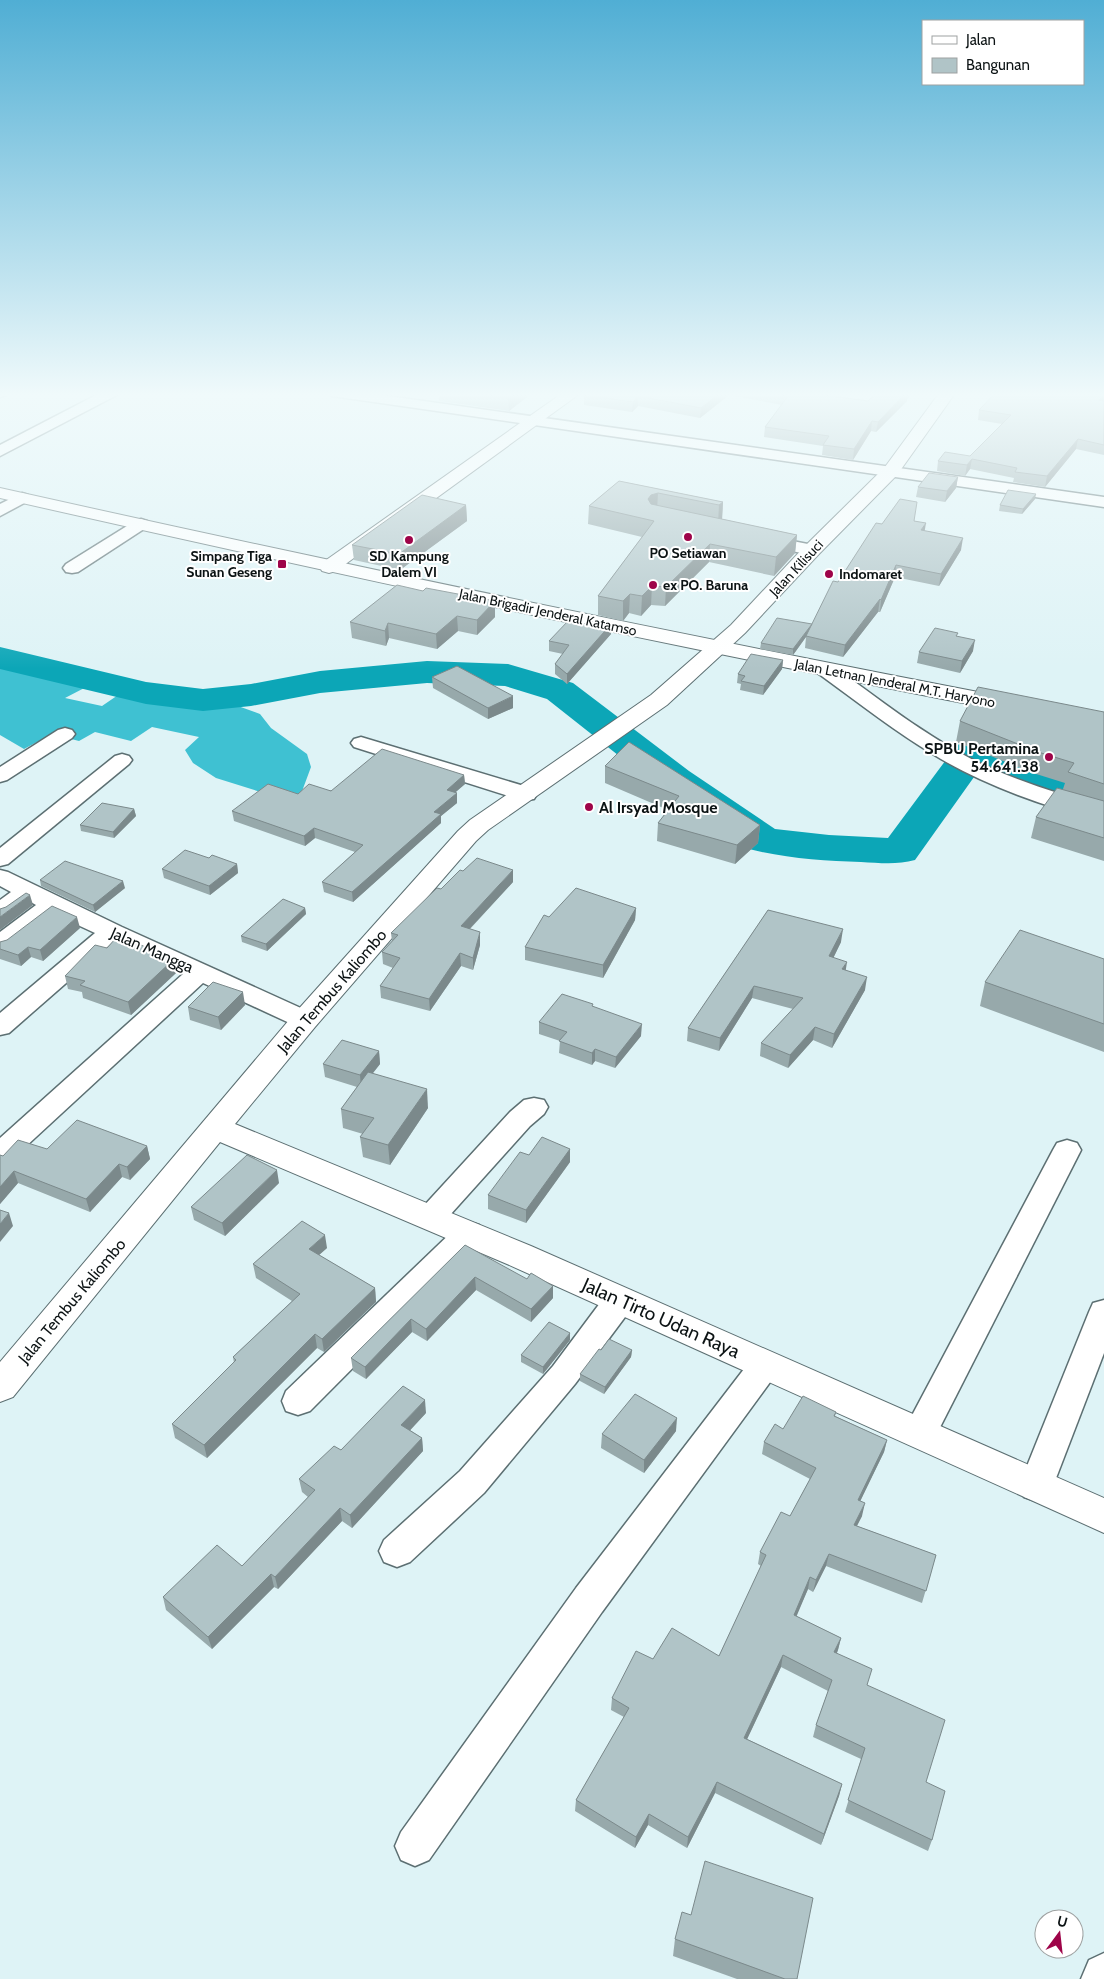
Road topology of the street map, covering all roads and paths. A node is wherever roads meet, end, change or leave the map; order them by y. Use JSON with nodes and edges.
{"nodes":[{"id":1,"x":444,"y":484,"type":"edge"},
{"id":2,"x":878,"y":484,"type":"edge"},
{"id":3,"x":983,"y":484,"type":"edge"},
{"id":4,"x":0,"y":493,"type":"edge"},
{"id":5,"x":22,"y":498,"type":"junction"},
{"id":6,"x":1104,"y":502,"type":"edge"},
{"id":7,"x":0,"y":511,"type":"edge"},
{"id":8,"x":141,"y":524,"type":"junction"},
{"id":9,"x":749,"y":537,"type":"edge"},
{"id":10,"x":812,"y":550,"type":"junction"},
{"id":11,"x":329,"y":566,"type":"junction"},
{"id":12,"x":72,"y":568,"type":"dead end"},
{"id":13,"x":715,"y":648,"type":"junction"},
{"id":14,"x":826,"y":670,"type":"junction"},
{"id":15,"x":1029,"y":709,"type":"edge"},
{"id":16,"x":65,"y":734,"type":"dead end"},
{"id":17,"x":360,"y":743,"type":"dead end"},
{"id":18,"x":122,"y":760,"type":"dead end"},
{"id":19,"x":0,"y":776,"type":"edge"},
{"id":20,"x":526,"y":794,"type":"junction"},
{"id":21,"x":1104,"y":815,"type":"edge"},
{"id":22,"x":0,"y":859,"type":"edge"},
{"id":23,"x":0,"y":877,"type":"edge"},
{"id":24,"x":27,"y":891,"type":"junction"},
{"id":25,"x":52,"y":904,"type":"junction"},
{"id":26,"x":0,"y":911,"type":"edge"},
{"id":27,"x":110,"y":932,"type":"junction"},
{"id":28,"x":0,"y":944,"type":"edge"},
{"id":29,"x":201,"y":971,"type":"junction"},
{"id":30,"x":305,"y":1020,"type":"junction"},
{"id":31,"x":0,"y":1027,"type":"edge"},
{"id":32,"x":534,"y":1107,"type":"dead end"},
{"id":33,"x":215,"y":1128,"type":"junction"},
{"id":34,"x":1067,"y":1150,"type":"dead end"},
{"id":35,"x":0,"y":1154,"type":"edge"},
{"id":36,"x":431,"y":1218,"type":"junction"},
{"id":37,"x":469,"y":1233,"type":"junction"},
{"id":38,"x":620,"y":1300,"type":"junction"},
{"id":39,"x":1104,"y":1312,"type":"edge"},
{"id":40,"x":765,"y":1365,"type":"junction"},
{"id":41,"x":0,"y":1387,"type":"edge"},
{"id":42,"x":298,"y":1401,"type":"dead end"},
{"id":43,"x":920,"y":1433,"type":"junction"},
{"id":44,"x":1036,"y":1486,"type":"junction"},
{"id":45,"x":1104,"y":1516,"type":"edge"},
{"id":46,"x":397,"y":1551,"type":"dead end"},
{"id":47,"x":415,"y":1846,"type":"dead end"},
{"id":48,"x":1104,"y":1975,"type":"edge"},
{"id":49,"x":1103,"y":1979,"type":"edge"}],
"edges":[{"from":1,"to":11,"type":"main road"},
{"from":2,"to":10,"type":"main road","name":"Jalan Kilisuci"},
{"from":3,"to":6,"type":"street"},
{"from":4,"to":5,"type":"main road","name":"Jalan Brigadir Jenderal Katamso"},
{"from":5,"to":7,"type":"street"},
{"from":5,"to":8,"type":"main road","name":"Jalan Brigadir Jenderal Katamso"},
{"from":8,"to":11,"type":"main road","name":"Jalan Brigadir Jenderal Katamso"},
{"from":8,"to":12,"type":"street"},
{"from":9,"to":10,"type":"street"},
{"from":10,"to":13,"type":"main road","name":"Jalan Kilisuci"},
{"from":11,"to":13,"type":"main road","name":"Jalan Brigadir Jenderal Katamso"},
{"from":13,"to":14,"type":"main road","name":"Jalan Letnan Jenderal M.T. Haryono"},
{"from":13,"to":20,"type":"main road","name":"Jalan Tembus Kaliombo"},
{"from":14,"to":15,"type":"main road","name":"Jalan Letnan Jenderal M.T. Haryono"},
{"from":14,"to":21,"type":"street"},
{"from":16,"to":19,"type":"street"},
{"from":17,"to":20,"type":"street"},
{"from":18,"to":22,"type":"street"},
{"from":20,"to":30,"type":"main road","name":"Jalan Tembus Kaliombo"},
{"from":23,"to":24,"type":"street","name":"Jalan Mangga"},
{"from":24,"to":25,"type":"street","name":"Jalan Mangga"},
{"from":24,"to":26,"type":"street"},
{"from":25,"to":27,"type":"street","name":"Jalan Mangga"},
{"from":25,"to":28,"type":"street"},
{"from":27,"to":29,"type":"street","name":"Jalan Mangga"},
{"from":27,"to":31,"type":"street"},
{"from":29,"to":30,"type":"street","name":"Jalan Mangga"},
{"from":29,"to":35,"type":"street"},
{"from":30,"to":33,"type":"main road","name":"Jalan Tembus Kaliombo"},
{"from":32,"to":36,"type":"street"},
{"from":33,"to":36,"type":"main road","name":"Jalan Tirto Udan Raya"},
{"from":33,"to":41,"type":"main road","name":"Jalan Tembus Kaliombo"},
{"from":34,"to":43,"type":"street"},
{"from":36,"to":37,"type":"main road","name":"Jalan Tirto Udan Raya"},
{"from":37,"to":38,"type":"main road","name":"Jalan Tirto Udan Raya"},
{"from":37,"to":42,"type":"street"},
{"from":38,"to":40,"type":"main road","name":"Jalan Tirto Udan Raya"},
{"from":38,"to":46,"type":"street"},
{"from":39,"to":44,"type":"street"},
{"from":40,"to":43,"type":"main road","name":"Jalan Tirto Udan Raya"},
{"from":40,"to":47,"type":"street"},
{"from":43,"to":44,"type":"main road","name":"Jalan Tirto Udan Raya"},
{"from":44,"to":45,"type":"main road","name":"Jalan Tirto Udan Raya"},
{"from":48,"to":49,"type":"street"}]}
